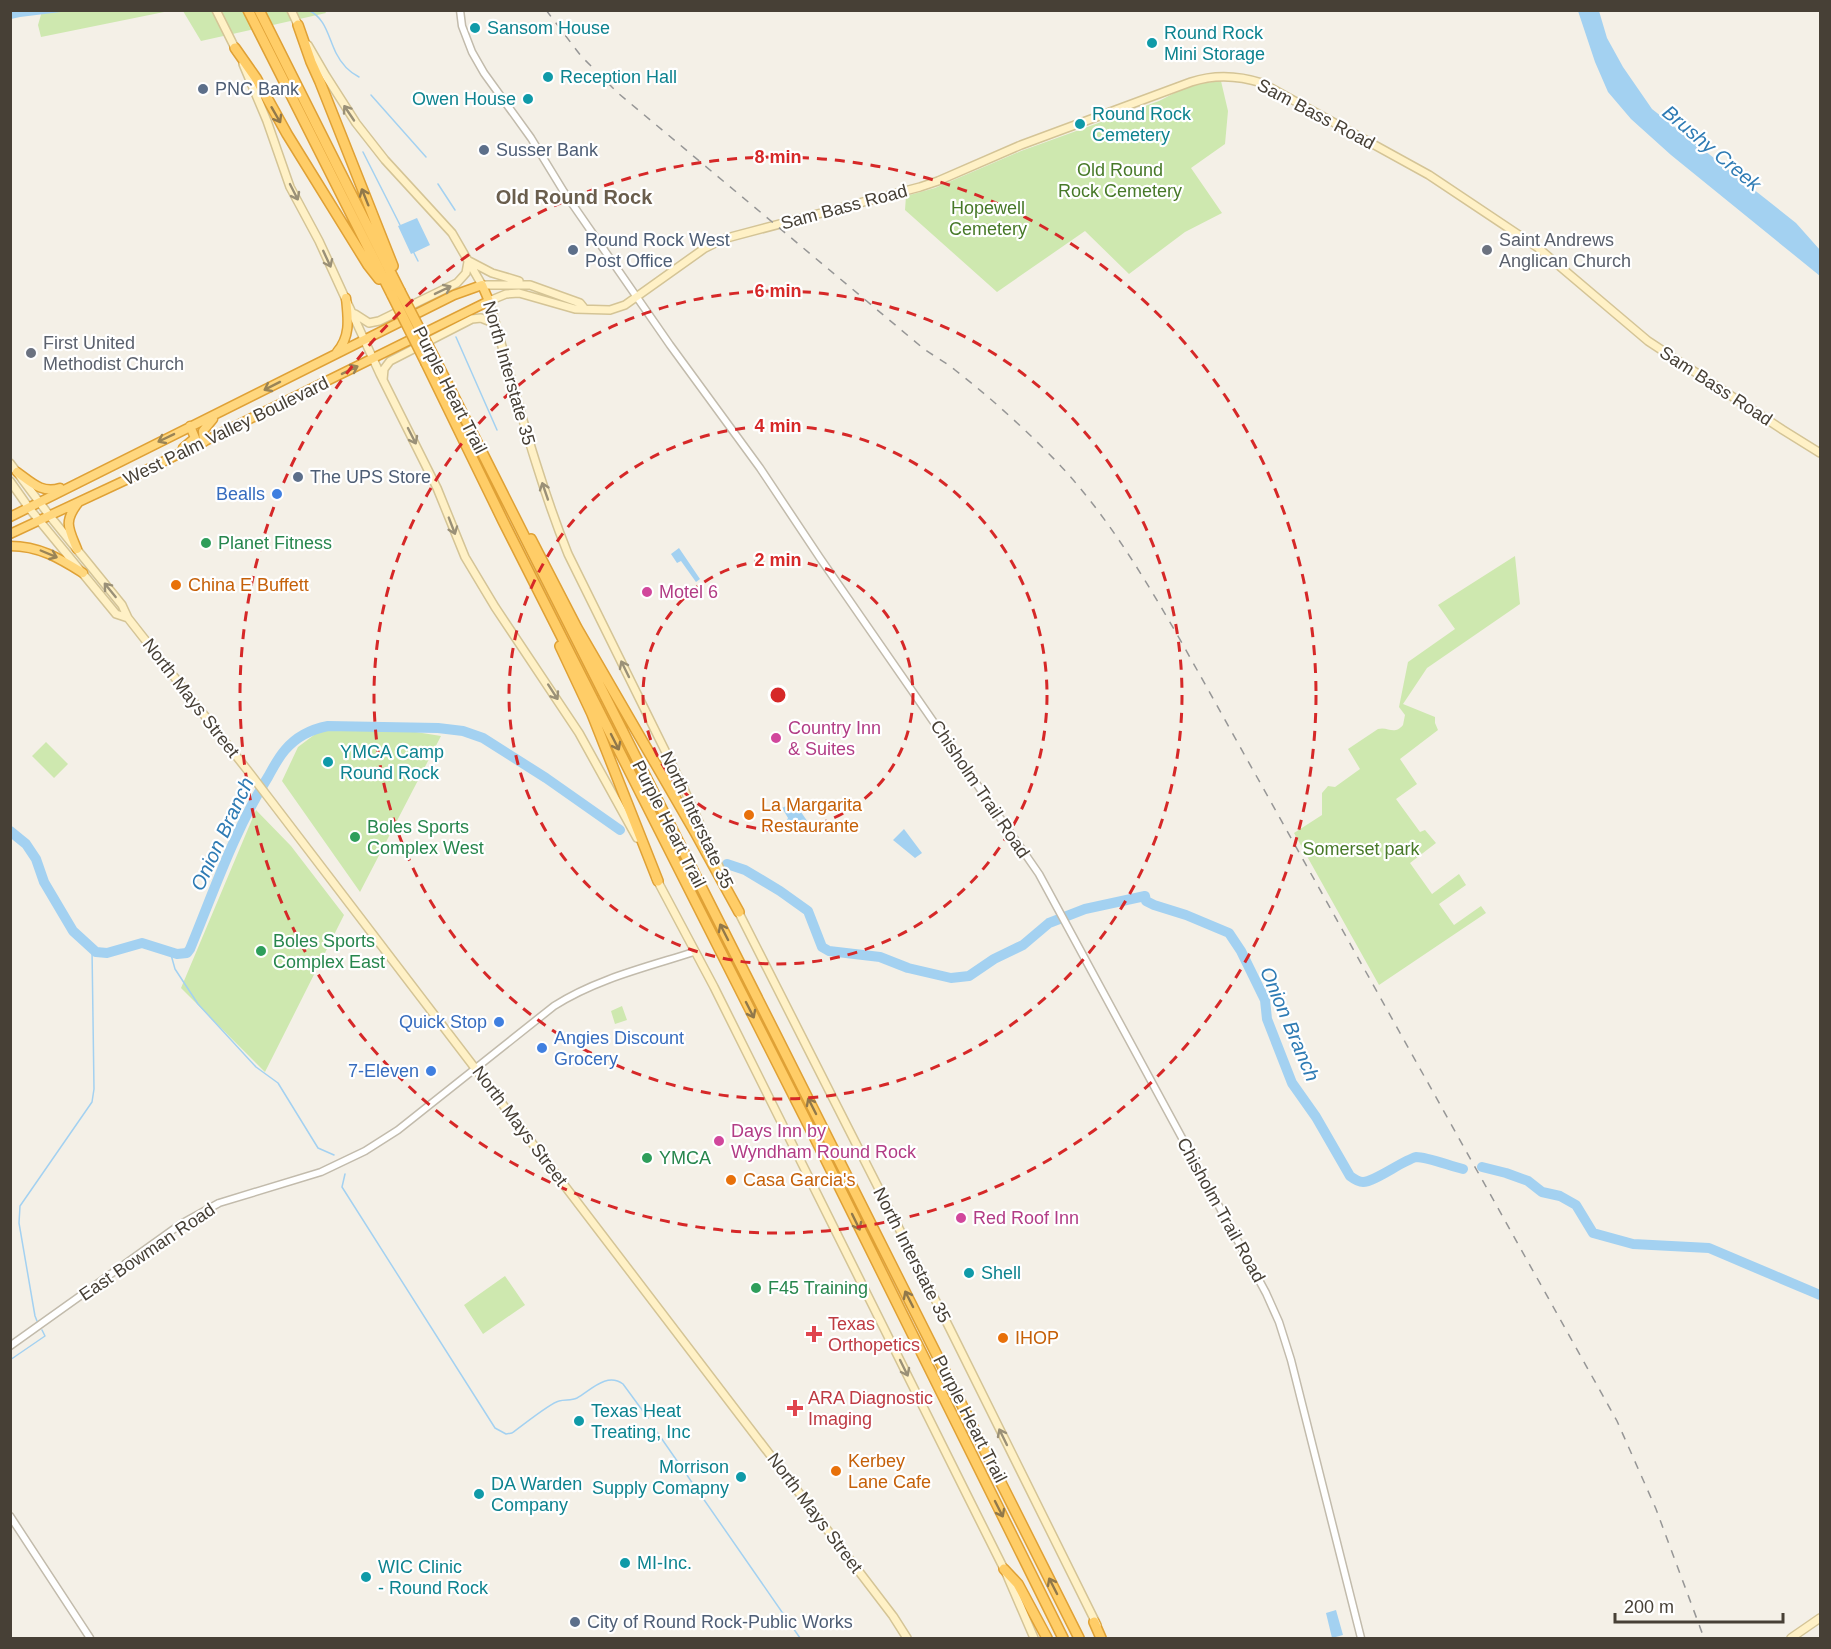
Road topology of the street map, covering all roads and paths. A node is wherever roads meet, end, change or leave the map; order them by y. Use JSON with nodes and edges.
{"nodes":[{"id":1,"x":216,"y":10,"type":"edge"},
{"id":2,"x":248,"y":10,"type":"edge"},
{"id":3,"x":259,"y":10,"type":"edge"},
{"id":4,"x":291,"y":10,"type":"edge"},
{"id":5,"x":460,"y":10,"type":"edge"},
{"id":6,"x":297,"y":23,"type":"junction"},
{"id":7,"x":233,"y":44,"type":"junction"},
{"id":8,"x":468,"y":260,"type":"junction"},
{"id":9,"x":482,"y":285,"type":"junction"},
{"id":10,"x":530,"y":285,"type":"junction"},
{"id":11,"x":396,"y":293,"type":"junction"},
{"id":12,"x":637,"y":297,"type":"junction"},
{"id":13,"x":346,"y":298,"type":"junction"},
{"id":14,"x":489,"y":301,"type":"junction"},
{"id":15,"x":584,"y":308,"type":"junction"},
{"id":16,"x":353,"y":313,"type":"junction"},
{"id":17,"x":496,"y":324,"type":"junction"},
{"id":18,"x":365,"y":340,"type":"junction"},
{"id":19,"x":332,"y":357,"type":"junction"},
{"id":20,"x":373,"y":358,"type":"junction"},
{"id":21,"x":430,"y":361,"type":"junction"},
{"id":22,"x":383,"y":381,"type":"junction"},
{"id":23,"x":222,"y":411,"type":"junction"},
{"id":24,"x":190,"y":426,"type":"junction"},
{"id":25,"x":204,"y":442,"type":"junction"},
{"id":26,"x":1821,"y":453,"type":"edge"},
{"id":27,"x":174,"y":456,"type":"junction"},
{"id":28,"x":10,"y":462,"type":"edge"},
{"id":29,"x":491,"y":471,"type":"junction"},
{"id":30,"x":17,"y":472,"type":"junction"},
{"id":31,"x":10,"y":481,"type":"edge"},
{"id":32,"x":81,"y":481,"type":"junction"},
{"id":33,"x":79,"y":502,"type":"junction"},
{"id":34,"x":40,"y":503,"type":"junction"},
{"id":35,"x":29,"y":508,"type":"junction"},
{"id":36,"x":49,"y":515,"type":"junction"},
{"id":37,"x":10,"y":518,"type":"edge"},
{"id":38,"x":39,"y":520,"type":"junction"},
{"id":39,"x":503,"y":521,"type":"junction"},
{"id":40,"x":10,"y":534,"type":"edge"},
{"id":41,"x":10,"y":546,"type":"edge"},
{"id":42,"x":77,"y":549,"type":"junction"},
{"id":43,"x":83,"y":573,"type":"junction"},
{"id":44,"x":128,"y":618,"type":"junction"},
{"id":45,"x":658,"y":881,"type":"junction"},
{"id":46,"x":739,"y":912,"type":"junction"},
{"id":47,"x":694,"y":952,"type":"junction"},
{"id":48,"x":476,"y":1069,"type":"junction"},
{"id":49,"x":10,"y":1346,"type":"edge"},
{"id":50,"x":10,"y":1516,"type":"edge"},
{"id":51,"x":1004,"y":1569,"type":"junction"},
{"id":52,"x":1821,"y":1618,"type":"edge"},
{"id":53,"x":1094,"y":1622,"type":"joint"},
{"id":54,"x":90,"y":1638,"type":"edge"},
{"id":55,"x":907,"y":1638,"type":"edge"},
{"id":56,"x":1034,"y":1638,"type":"edge"},
{"id":57,"x":1047,"y":1638,"type":"edge"},
{"id":58,"x":1064,"y":1638,"type":"edge"},
{"id":59,"x":1079,"y":1638,"type":"edge"},
{"id":60,"x":1102,"y":1638,"type":"edge"},
{"id":61,"x":1361,"y":1638,"type":"edge"},
{"id":62,"x":1791,"y":1638,"type":"edge"}],
"edges":[{"from":1,"to":7,"type":"main road"},
{"from":2,"to":11,"type":"highway","name":"Purple Heart Trail"},
{"from":3,"to":11,"type":"highway","name":"Purple Heart Trail"},
{"from":4,"to":6,"type":"main road","name":"North Interstate 35"},
{"from":5,"to":12,"type":"street","name":"Chisholm Trail Road"},
{"from":8,"to":6,"type":"main road","name":"North Interstate 35","one_way":true},
{"from":11,"to":6,"type":"highway","one_way":true},
{"from":7,"to":11,"type":"highway","one_way":true},
{"from":7,"to":13,"type":"main road","one_way":true},
{"from":8,"to":9,"type":"main road","name":"North Interstate 35"},
{"from":8,"to":10,"type":"main road"},
{"from":16,"to":8,"type":"main road","one_way":true},
{"from":9,"to":10,"type":"main road","name":"Sam Bass Road"},
{"from":9,"to":14,"type":"highway","name":"North Interstate 35"},
{"from":9,"to":18,"type":"highway","name":"West Palm Valley Boulevard"},
{"from":10,"to":15,"type":"main road","name":"Sam Bass Road"},
{"from":11,"to":21,"type":"highway","name":"Purple Heart Trail","bridge":true},
{"from":12,"to":15,"type":"main road","name":"Sam Bass Road"},
{"from":12,"to":26,"type":"main road","name":"Sam Bass Road"},
{"from":12,"to":61,"type":"street","name":"Chisholm Trail Road"},
{"from":13,"to":16,"type":"main road"},
{"from":13,"to":19,"type":"highway"},
{"from":14,"to":15,"type":"main road","name":"Sam Bass Road"},
{"from":14,"to":17,"type":"main road","name":"North Interstate 35"},
{"from":14,"to":20,"type":"highway","name":"West Palm Valley Boulevard"},
{"from":16,"to":18,"type":"main road"},
{"from":17,"to":22,"type":"main road"},
{"from":46,"to":17,"type":"main road","name":"North Interstate 35","one_way":true},
{"from":18,"to":19,"type":"highway","name":"West Palm Valley Boulevard"},
{"from":18,"to":20,"type":"main road"},
{"from":19,"to":23,"type":"highway","name":"West Palm Valley Boulevard","one_way":true},
{"from":20,"to":22,"type":"main road"},
{"from":25,"to":20,"type":"highway","name":"West Palm Valley Boulevard","one_way":true},
{"from":21,"to":29,"type":"highway","name":"Purple Heart Trail"},
{"from":21,"to":39,"type":"highway","name":"Purple Heart Trail"},
{"from":22,"to":45,"type":"main road","one_way":true},
{"from":23,"to":24,"type":"highway","name":"West Palm Valley Boulevard"},
{"from":23,"to":25,"type":"highway"},
{"from":24,"to":27,"type":"highway"},
{"from":24,"to":32,"type":"highway","name":"West Palm Valley Boulevard","one_way":true},
{"from":25,"to":27,"type":"highway","name":"West Palm Valley Boulevard"},
{"from":27,"to":33,"type":"highway","name":"West Palm Valley Boulevard"},
{"from":28,"to":30,"type":"main road","name":"North Mays Street"},
{"from":29,"to":46,"type":"highway"},
{"from":59,"to":29,"type":"highway","name":"Purple Heart Trail","one_way":true},
{"from":30,"to":32,"type":"highway"},
{"from":30,"to":34,"type":"main road","name":"North Mays Street"},
{"from":31,"to":35,"type":"main road","name":"North Mays Street"},
{"from":32,"to":34,"type":"highway","name":"West Palm Valley Boulevard"},
{"from":33,"to":36,"type":"highway","name":"West Palm Valley Boulevard"},
{"from":33,"to":42,"type":"highway"},
{"from":34,"to":35,"type":"highway","name":"West Palm Valley Boulevard"},
{"from":34,"to":36,"type":"main road","name":"North Mays Street"},
{"from":35,"to":37,"type":"highway","name":"West Palm Valley Boulevard"},
{"from":35,"to":38,"type":"main road","name":"North Mays Street"},
{"from":36,"to":38,"type":"highway","name":"West Palm Valley Boulevard"},
{"from":36,"to":42,"type":"main road","name":"North Mays Street"},
{"from":38,"to":40,"type":"highway","name":"West Palm Valley Boulevard"},
{"from":38,"to":43,"type":"main road","name":"North Mays Street"},
{"from":39,"to":45,"type":"highway"},
{"from":39,"to":58,"type":"highway","name":"Purple Heart Trail","one_way":true},
{"from":41,"to":43,"type":"highway","one_way":true},
{"from":44,"to":42,"type":"main road","name":"North Mays Street","one_way":true},
{"from":43,"to":44,"type":"main road","name":"North Mays Street"},
{"from":44,"to":48,"type":"main road","name":"North Mays Street"},
{"from":45,"to":47,"type":"main road"},
{"from":53,"to":46,"type":"main road","name":"North Interstate 35","one_way":true},
{"from":47,"to":48,"type":"street","name":"East Bowman Road"},
{"from":47,"to":51,"type":"main road","one_way":true},
{"from":48,"to":49,"type":"street","name":"East Bowman Road"},
{"from":48,"to":55,"type":"main road","name":"North Mays Street"},
{"from":50,"to":54,"type":"street"},
{"from":51,"to":56,"type":"main road"},
{"from":51,"to":57,"type":"highway"},
{"from":52,"to":62,"type":"main road"},
{"from":53,"to":60,"type":"highway"}]}
